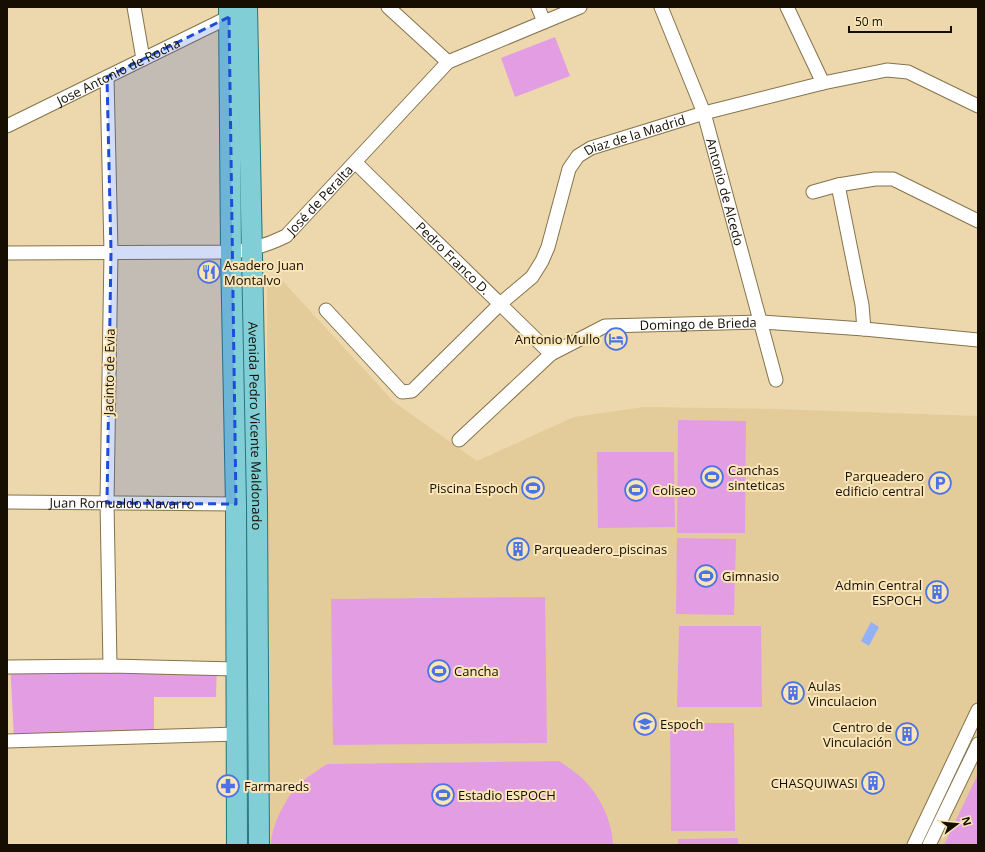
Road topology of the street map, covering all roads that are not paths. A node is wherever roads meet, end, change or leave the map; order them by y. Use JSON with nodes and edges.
{"nodes":[{"id":1,"x":134,"y":7,"type":"edge"},
{"id":2,"x":247,"y":7,"type":"edge"},
{"id":3,"x":388,"y":7,"type":"edge"},
{"id":4,"x":538,"y":7,"type":"edge"},
{"id":5,"x":580,"y":7,"type":"edge"},
{"id":6,"x":661,"y":7,"type":"edge"},
{"id":7,"x":787,"y":7,"type":"edge"},
{"id":8,"x":229,"y":12,"type":"edge"},
{"id":9,"x":544,"y":22,"type":"junction"},
{"id":10,"x":143,"y":59,"type":"junction"},
{"id":11,"x":448,"y":62,"type":"junction"},
{"id":12,"x":107,"y":77,"type":"junction"},
{"id":13,"x":823,"y":83,"type":"junction"},
{"id":14,"x":978,"y":106,"type":"edge"},
{"id":15,"x":704,"y":114,"type":"junction"},
{"id":16,"x":7,"y":126,"type":"edge"},
{"id":17,"x":356,"y":163,"type":"junction"},
{"id":18,"x":838,"y":185,"type":"junction"},
{"id":19,"x":813,"y":192,"type":"dead end"},
{"id":20,"x":978,"y":221,"type":"edge"},
{"id":21,"x":251,"y":250,"type":"junction"},
{"id":22,"x":111,"y":252,"type":"junction"},
{"id":23,"x":231,"y":252,"type":"junction"},
{"id":24,"x":7,"y":253,"type":"edge"},
{"id":25,"x":500,"y":304,"type":"junction"},
{"id":26,"x":326,"y":310,"type":"dead end"},
{"id":27,"x":761,"y":322,"type":"junction"},
{"id":28,"x":864,"y":329,"type":"junction"},
{"id":29,"x":978,"y":340,"type":"edge"},
{"id":30,"x":551,"y":354,"type":"junction"},
{"id":31,"x":776,"y":380,"type":"dead end"},
{"id":32,"x":459,"y":440,"type":"dead end"},
{"id":33,"x":7,"y":502,"type":"edge"},
{"id":34,"x":107,"y":503,"type":"junction"},
{"id":35,"x":236,"y":504,"type":"junction"},
{"id":36,"x":110,"y":666,"type":"junction"},
{"id":37,"x":7,"y":667,"type":"edge"},
{"id":38,"x":236,"y":669,"type":"junction"},
{"id":39,"x":978,"y":710,"type":"edge"},
{"id":40,"x":237,"y":734,"type":"junction"},
{"id":41,"x":7,"y":741,"type":"edge"},
{"id":42,"x":978,"y":744,"type":"edge"},
{"id":43,"x":237,"y":845,"type":"edge"},
{"id":44,"x":259,"y":845,"type":"edge"},
{"id":45,"x":914,"y":845,"type":"edge"},
{"id":46,"x":929,"y":845,"type":"edge"}],
"edges":[{"from":1,"to":10,"type":"street"},
{"from":2,"to":21,"type":"main road","name":"Avenida Pedro Vicente Maldonado"},
{"from":3,"to":11,"type":"street"},
{"from":4,"to":9,"type":"street"},
{"from":5,"to":9,"type":"street","name":"José de Peralta"},
{"from":6,"to":15,"type":"street","name":"Antonio de Alcedo"},
{"from":7,"to":13,"type":"street"},
{"from":8,"to":10,"type":"street","name":"Jose Antonio de Rocha"},
{"from":8,"to":23,"type":"main road","name":"Avenida Pedro Vicente Maldonado"},
{"from":9,"to":11,"type":"street","name":"José de Peralta"},
{"from":10,"to":12,"type":"street","name":"Jose Antonio de Rocha"},
{"from":11,"to":17,"type":"street","name":"José de Peralta"},
{"from":12,"to":16,"type":"street","name":"Jose Antonio de Rocha"},
{"from":12,"to":22,"type":"street","name":"Jacinto de Evia"},
{"from":13,"to":14,"type":"street","name":"Diaz de la Madrid"},
{"from":13,"to":15,"type":"street","name":"Diaz de la Madrid"},
{"from":15,"to":25,"type":"street","name":"Diaz de la Madrid"},
{"from":15,"to":27,"type":"street","name":"Antonio de Alcedo"},
{"from":17,"to":21,"type":"street","name":"José de Peralta"},
{"from":17,"to":25,"type":"street","name":"Pedro Franco D."},
{"from":18,"to":19,"type":"street"},
{"from":18,"to":20,"type":"street"},
{"from":18,"to":28,"type":"street"},
{"from":21,"to":23,"type":"street","name":"José de Peralta"},
{"from":21,"to":44,"type":"main road","name":"Avenida Pedro Vicente Maldonado"},
{"from":22,"to":23,"type":"street","name":"José de Peralta"},
{"from":22,"to":24,"type":"street","name":"José de Peralta"},
{"from":22,"to":34,"type":"street","name":"Jacinto de Evia"},
{"from":23,"to":35,"type":"main road","name":"Avenida Pedro Vicente Maldonado"},
{"from":25,"to":26,"type":"street","name":"Diaz de la Madrid"},
{"from":25,"to":30,"type":"street","name":"Pedro Franco D."},
{"from":27,"to":28,"type":"street","name":"Domingo de Brieda"},
{"from":27,"to":30,"type":"street","name":"Domingo de Brieda"},
{"from":27,"to":31,"type":"street","name":"Antonio de Alcedo"},
{"from":28,"to":29,"type":"street","name":"Domingo de Brieda"},
{"from":30,"to":32,"type":"street","name":"Domingo de Brieda"},
{"from":33,"to":34,"type":"street","name":"Juan Romualdo Navarro"},
{"from":34,"to":35,"type":"street","name":"Juan Romualdo Navarro"},
{"from":34,"to":36,"type":"street","name":"Jacinto de Evia"},
{"from":35,"to":38,"type":"main road","name":"Avenida Pedro Vicente Maldonado"},
{"from":36,"to":37,"type":"street"},
{"from":36,"to":38,"type":"street"},
{"from":38,"to":40,"type":"main road","name":"Avenida Pedro Vicente Maldonado"},
{"from":39,"to":45,"type":"street"},
{"from":40,"to":41,"type":"street"},
{"from":40,"to":43,"type":"main road","name":"Avenida Pedro Vicente Maldonado"},
{"from":42,"to":46,"type":"street"}]}
